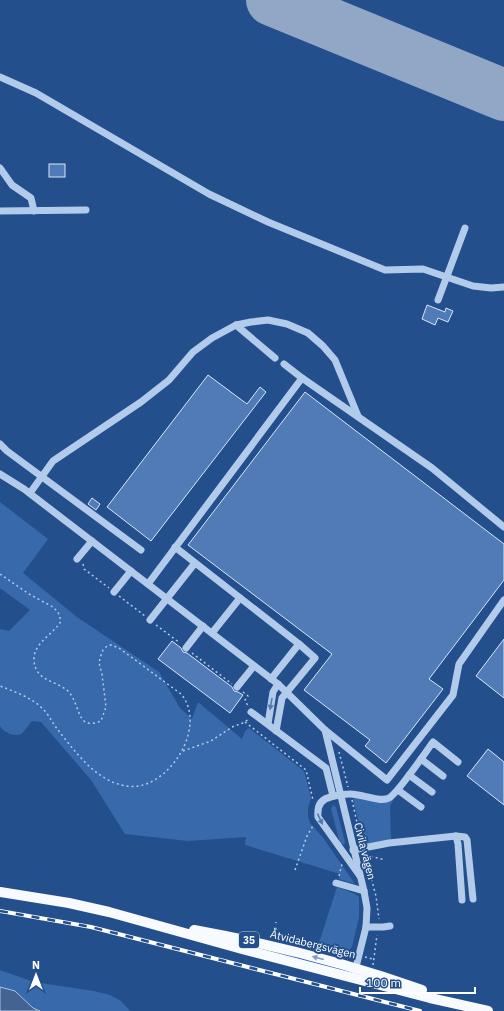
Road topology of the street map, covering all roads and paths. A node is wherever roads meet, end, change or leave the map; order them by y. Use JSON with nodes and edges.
{"nodes":[{"id":1,"x":0,"y":77,"type":"edge"},
{"id":2,"x":0,"y":168,"type":"edge"},
{"id":3,"x":86,"y":210,"type":"dead end"},
{"id":4,"x":34,"y":211,"type":"junction"},
{"id":5,"x":0,"y":212,"type":"edge"},
{"id":6,"x":465,"y":228,"type":"dead end"},
{"id":7,"x":446,"y":277,"type":"junction"},
{"id":8,"x":504,"y":287,"type":"edge"},
{"id":9,"x":438,"y":300,"type":"dead end"},
{"id":10,"x":236,"y":325,"type":"junction"},
{"id":11,"x":275,"y":358,"type":"dead end"},
{"id":12,"x":284,"y":364,"type":"dead end"},
{"id":13,"x":302,"y":378,"type":"junction"},
{"id":14,"x":358,"y":416,"type":"junction"},
{"id":15,"x":0,"y":444,"type":"edge"},
{"id":16,"x":0,"y":474,"type":"edge"},
{"id":17,"x":41,"y":476,"type":"junction"},
{"id":18,"x":30,"y":493,"type":"junction"},
{"id":19,"x":504,"y":526,"type":"edge"},
{"id":20,"x":92,"y":541,"type":"junction"},
{"id":21,"x":175,"y":547,"type":"junction"},
{"id":22,"x":141,"y":550,"type":"dead end"},
{"id":23,"x":79,"y":557,"type":"joint"},
{"id":24,"x":195,"y":563,"type":"junction"},
{"id":25,"x":131,"y":571,"type":"junction"},
{"id":26,"x":0,"y":574,"type":"edge"},
{"id":27,"x":148,"y":584,"type":"junction"},
{"id":28,"x":114,"y":592,"type":"junction"},
{"id":29,"x":240,"y":598,"type":"junction"},
{"id":30,"x":168,"y":599,"type":"junction"},
{"id":31,"x":504,"y":600,"type":"edge"},
{"id":32,"x":150,"y":620,"type":"junction"},
{"id":33,"x":203,"y":626,"type":"junction"},
{"id":34,"x":212,"y":633,"type":"junction"},
{"id":35,"x":299,"y":644,"type":"junction"},
{"id":36,"x":186,"y":648,"type":"junction"},
{"id":37,"x":254,"y":666,"type":"junction"},
{"id":38,"x":271,"y":679,"type":"junction"},
{"id":39,"x":278,"y":684,"type":"junction"},
{"id":40,"x":0,"y":686,"type":"edge"},
{"id":41,"x":237,"y":687,"type":"junction"},
{"id":42,"x":286,"y":692,"type":"junction"},
{"id":43,"x":253,"y":714,"type":"junction"},
{"id":44,"x":245,"y":722,"type":"junction"},
{"id":45,"x":268,"y":724,"type":"junction"},
{"id":46,"x":325,"y":730,"type":"junction"},
{"id":47,"x":276,"y":731,"type":"junction"},
{"id":48,"x":183,"y":751,"type":"junction"},
{"id":49,"x":421,"y":759,"type":"junction"},
{"id":50,"x":458,"y":762,"type":"dead end"},
{"id":51,"x":409,"y":775,"type":"junction"},
{"id":52,"x":443,"y":776,"type":"dead end"},
{"id":53,"x":398,"y":790,"type":"junction"},
{"id":54,"x":432,"y":792,"type":"dead end"},
{"id":55,"x":341,"y":795,"type":"junction"},
{"id":56,"x":333,"y":796,"type":"junction"},
{"id":57,"x":313,"y":800,"type":"dead end"},
{"id":58,"x":421,"y":808,"type":"dead end"},
{"id":59,"x":314,"y":824,"type":"dead end"},
{"id":60,"x":456,"y":836,"type":"junction"},
{"id":61,"x":353,"y":850,"type":"junction"},
{"id":62,"x":364,"y":854,"type":"dead end"},
{"id":63,"x":345,"y":857,"type":"junction"},
{"id":64,"x":385,"y":860,"type":"dead end"},
{"id":65,"x":295,"y":870,"type":"dead end"},
{"id":66,"x":360,"y":876,"type":"junction"},
{"id":67,"x":336,"y":883,"type":"joint"},
{"id":68,"x":364,"y":891,"type":"junction"},
{"id":69,"x":0,"y":892,"type":"edge"},
{"id":70,"x":473,"y":898,"type":"dead end"},
{"id":71,"x":462,"y":900,"type":"dead end"},
{"id":72,"x":141,"y":920,"type":"junction"},
{"id":73,"x":276,"y":922,"type":"dead end"},
{"id":74,"x":390,"y":926,"type":"dead end"},
{"id":75,"x":366,"y":927,"type":"junction"},
{"id":76,"x":274,"y":938,"type":"dead end"},
{"id":77,"x":356,"y":967,"type":"junction"},
{"id":78,"x":354,"y":978,"type":"junction"},
{"id":79,"x":476,"y":1008,"type":"junction"},
{"id":80,"x":488,"y":1011,"type":"edge"}],
"edges":[{"from":1,"to":7,"type":"street"},
{"from":2,"to":4,"type":"street"},
{"from":3,"to":4,"type":"street"},
{"from":4,"to":5,"type":"street"},
{"from":6,"to":7,"type":"street"},
{"from":7,"to":8,"type":"street"},
{"from":7,"to":9,"type":"street"},
{"from":10,"to":11,"type":"street"},
{"from":10,"to":14,"type":"street"},
{"from":10,"to":17,"type":"street"},
{"from":12,"to":13,"type":"street"},
{"from":13,"to":14,"type":"street"},
{"from":13,"to":21,"type":"street"},
{"from":14,"to":19,"type":"street"},
{"from":15,"to":17,"type":"street"},
{"from":16,"to":18,"type":"street"},
{"from":17,"to":18,"type":"street"},
{"from":17,"to":22,"type":"street"},
{"from":18,"to":20,"type":"street"},
{"from":20,"to":23,"type":"street"},
{"from":20,"to":25,"type":"street"},
{"from":21,"to":24,"type":"street"},
{"from":21,"to":27,"type":"street"},
{"from":23,"to":28,"type":"path"},
{"from":24,"to":29,"type":"street"},
{"from":24,"to":30,"type":"street"},
{"from":25,"to":27,"type":"street"},
{"from":25,"to":28,"type":"street"},
{"from":26,"to":48,"type":"path"},
{"from":27,"to":30,"type":"street"},
{"from":28,"to":32,"type":"path"},
{"from":29,"to":34,"type":"street"},
{"from":29,"to":35,"type":"street"},
{"from":30,"to":32,"type":"street"},
{"from":30,"to":33,"type":"street"},
{"from":31,"to":46,"type":"street"},
{"from":32,"to":36,"type":"path"},
{"from":33,"to":34,"type":"street"},
{"from":33,"to":36,"type":"street"},
{"from":34,"to":37,"type":"street"},
{"from":35,"to":38,"type":"street"},
{"from":35,"to":42,"type":"street"},
{"from":36,"to":41,"type":"path"},
{"from":37,"to":38,"type":"street"},
{"from":37,"to":41,"type":"street"},
{"from":38,"to":39,"type":"street"},
{"from":39,"to":42,"type":"street"},
{"from":39,"to":45,"type":"street","one_way":true},
{"from":40,"to":48,"type":"path"},
{"from":41,"to":43,"type":"path"},
{"from":42,"to":46,"type":"street"},
{"from":42,"to":47,"type":"street"},
{"from":43,"to":44,"type":"path"},
{"from":43,"to":45,"type":"street"},
{"from":44,"to":48,"type":"path"},
{"from":44,"to":57,"type":"path"},
{"from":45,"to":47,"type":"street"},
{"from":46,"to":55,"type":"street","name":"Civila vägen"},
{"from":47,"to":56,"type":"street"},
{"from":49,"to":50,"type":"street"},
{"from":49,"to":51,"type":"street"},
{"from":49,"to":52,"type":"street"},
{"from":51,"to":53,"type":"street"},
{"from":51,"to":54,"type":"street"},
{"from":53,"to":55,"type":"street"},
{"from":53,"to":58,"type":"street"},
{"from":55,"to":56,"type":"street"},
{"from":55,"to":61,"type":"street","name":"Civila vägen"},
{"from":56,"to":63,"type":"street","one_way":true},
{"from":59,"to":65,"type":"path"},
{"from":60,"to":61,"type":"street"},
{"from":60,"to":70,"type":"street"},
{"from":60,"to":71,"type":"street"},
{"from":61,"to":66,"type":"street","name":"Civila vägen"},
{"from":62,"to":64,"type":"path"},
{"from":63,"to":66,"type":"street"},
{"from":63,"to":67,"type":"path"},
{"from":66,"to":68,"type":"street","name":"Civila vägen"},
{"from":67,"to":68,"type":"street"},
{"from":68,"to":75,"type":"street","name":"Civila vägen"},
{"from":69,"to":72,"type":"main road","name":"Åtvidabergsvägen","number":"35"},
{"from":77,"to":72,"type":"main road","name":"Åtvidabergsvägen","number":"35","one_way":true},
{"from":72,"to":78,"type":"main road","name":"Åtvidabergsvägen","number":"35"},
{"from":73,"to":76,"type":"path"},
{"from":74,"to":75,"type":"street"},
{"from":75,"to":77,"type":"street","name":"Civila vägen"},
{"from":77,"to":78,"type":"street","name":"Civila vägen"},
{"from":77,"to":79,"type":"main road","name":"Åtvidabergsvägen","number":"35"},
{"from":78,"to":79,"type":"main road","name":"Åtvidabergsvägen","number":"35"},
{"from":79,"to":80,"type":"main road","name":"Åtvidabergsvägen","number":"35"}]}
